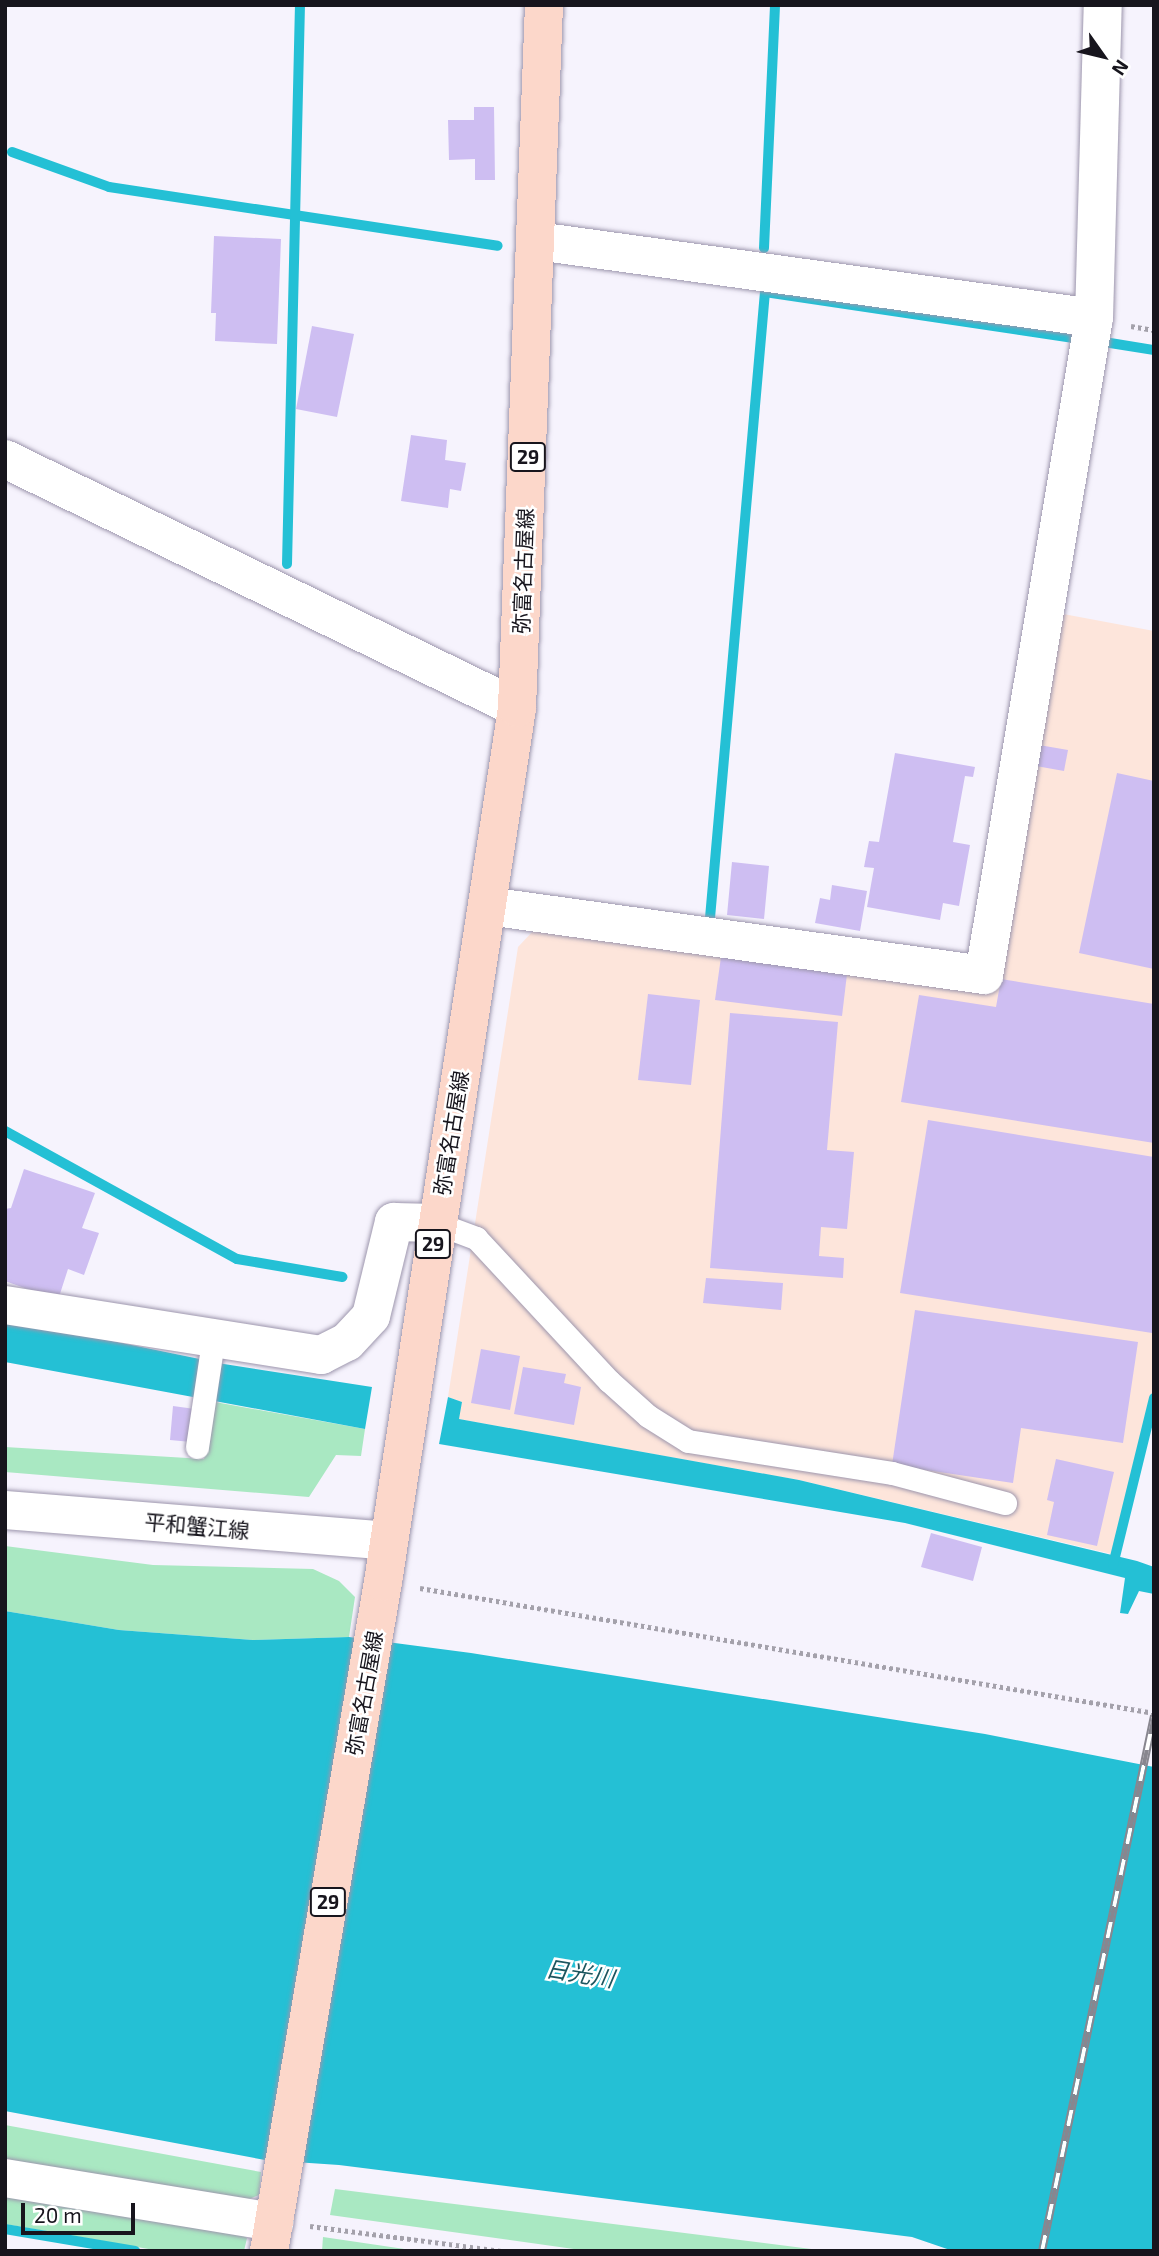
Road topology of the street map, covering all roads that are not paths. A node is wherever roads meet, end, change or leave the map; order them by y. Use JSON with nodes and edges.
{"nodes":[{"id":1,"x":544,"y":5,"type":"edge"},
{"id":2,"x":1103,"y":5,"type":"edge"},
{"id":3,"x":537,"y":241,"type":"junction"},
{"id":4,"x":1094,"y":318,"type":"junction"},
{"id":5,"x":5,"y":460,"type":"edge"},
{"id":6,"x":517,"y":708,"type":"junction"},
{"id":7,"x":488,"y":906,"type":"junction"},
{"id":8,"x":436,"y":1223,"type":"junction"},
{"id":9,"x":5,"y":1305,"type":"edge"},
{"id":10,"x":212,"y":1347,"type":"junction"},
{"id":11,"x":197,"y":1447,"type":"dead end"},
{"id":12,"x":1005,"y":1503,"type":"dead end"},
{"id":13,"x":5,"y":1510,"type":"edge"},
{"id":14,"x":389,"y":1541,"type":"junction"},
{"id":15,"x":5,"y":2178,"type":"edge"},
{"id":16,"x":272,"y":2236,"type":"edge"}],
"edges":[{"from":1,"to":3,"type":"main road","name":"弥富名古屋線","number":"29"},
{"from":2,"to":4,"type":"street"},
{"from":3,"to":4,"type":"street"},
{"from":3,"to":6,"type":"main road","name":"弥富名古屋線","number":"29"},
{"from":4,"to":7,"type":"street"},
{"from":5,"to":6,"type":"street"},
{"from":6,"to":7,"type":"main road","name":"弥富名古屋線","number":"29"},
{"from":7,"to":8,"type":"main road","name":"弥富名古屋線","number":"29"},
{"from":8,"to":10,"type":"street"},
{"from":8,"to":12,"type":"lane"},
{"from":8,"to":14,"type":"main road","name":"弥富名古屋線","number":"29"},
{"from":9,"to":10,"type":"street"},
{"from":10,"to":11,"type":"lane"},
{"from":13,"to":14,"type":"street","name":"平和蟹江線"},
{"from":14,"to":16,"type":"main road","name":"弥富名古屋線","number":"29"},
{"from":15,"to":16,"type":"street"}]}
